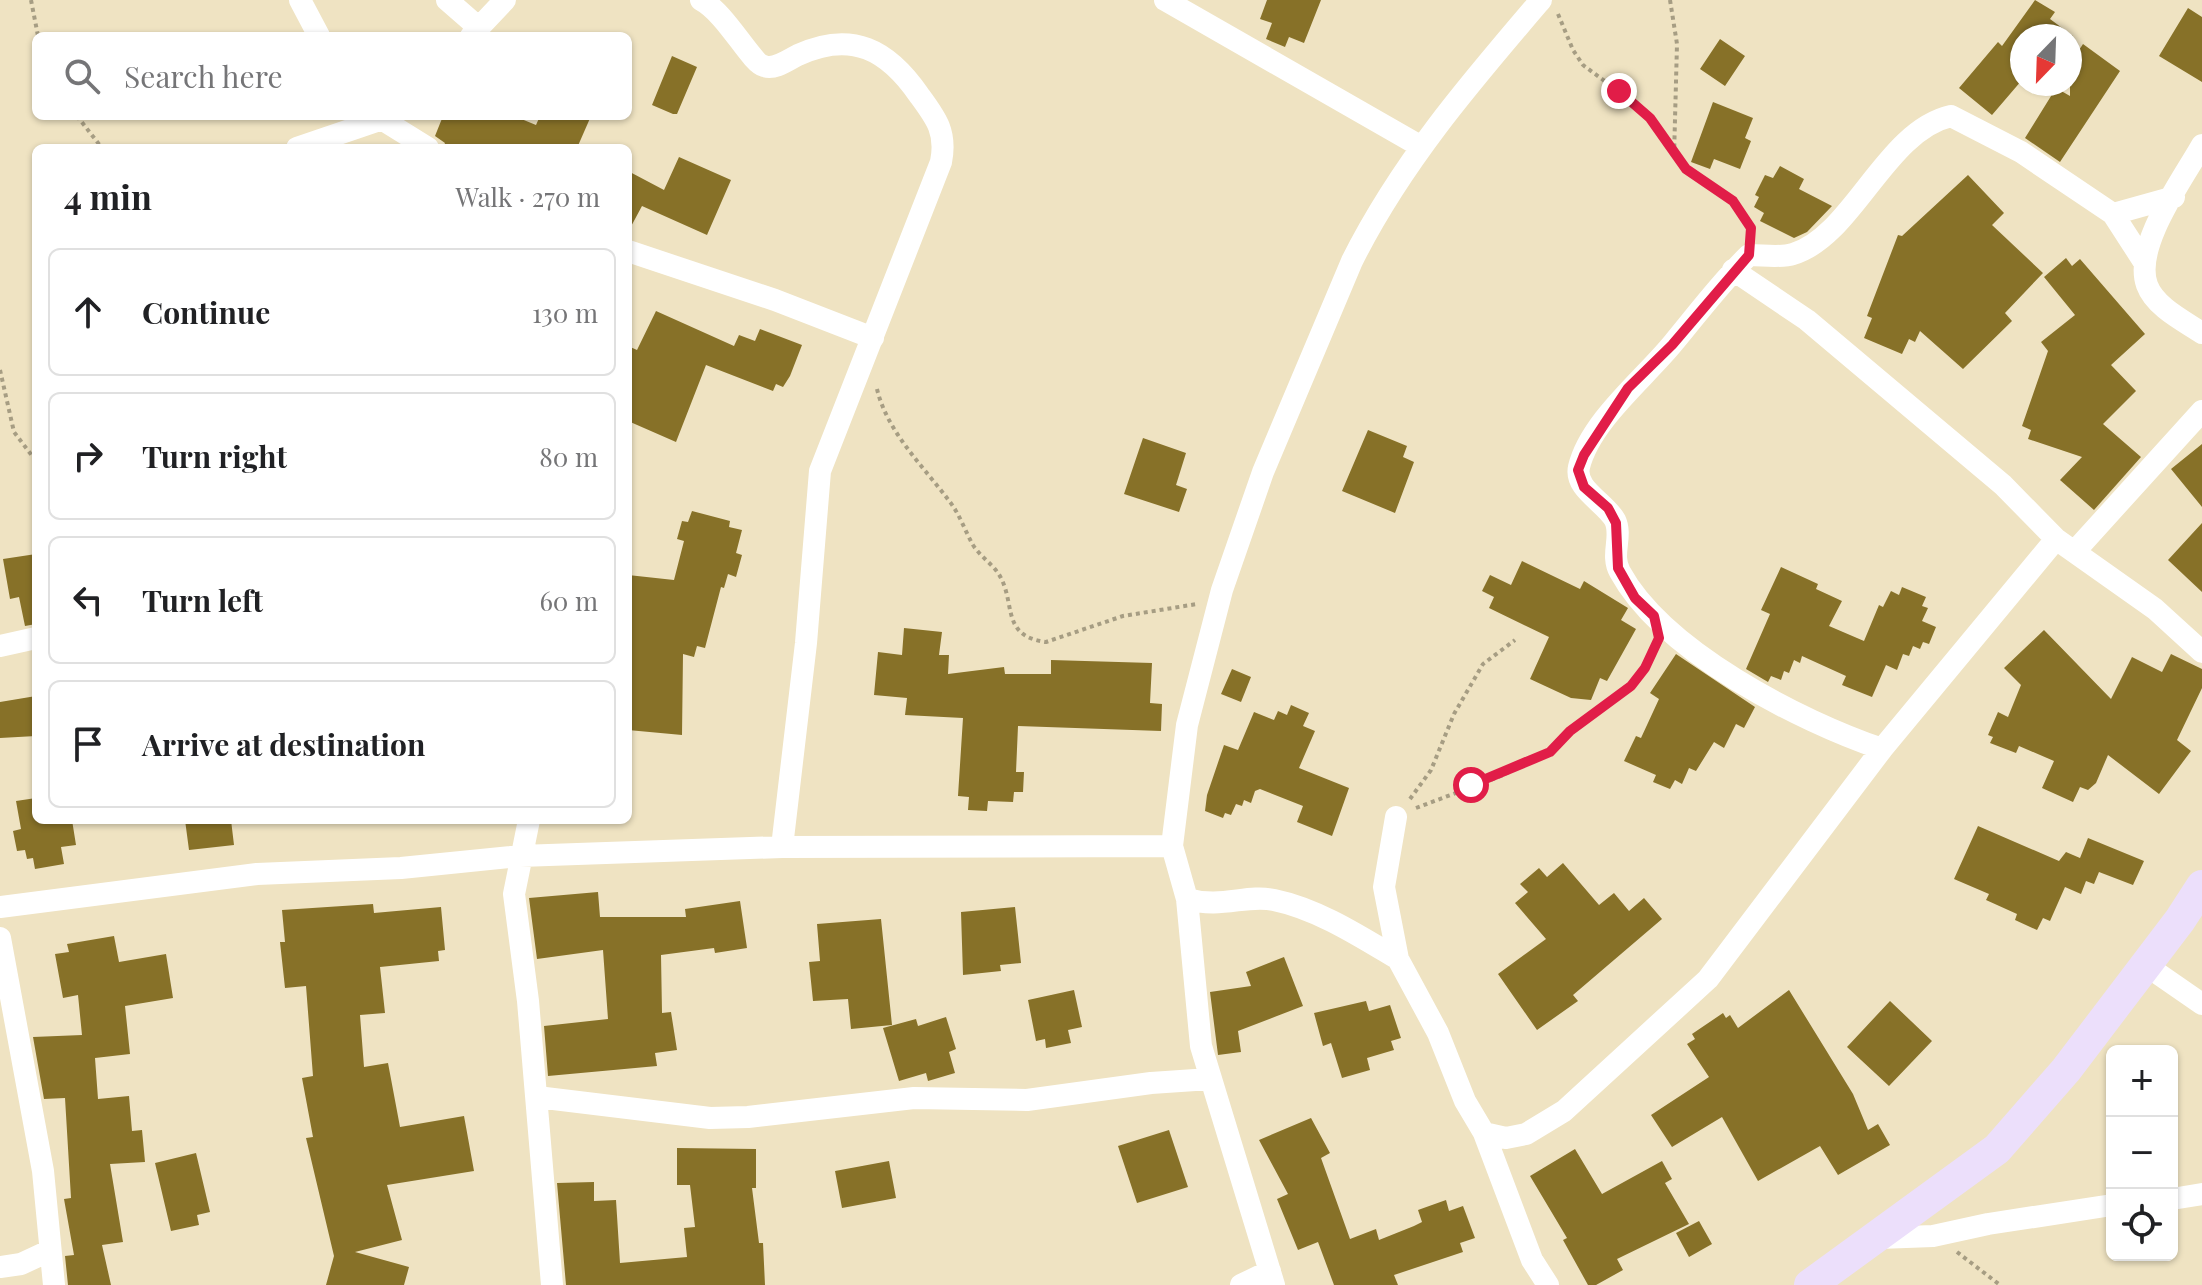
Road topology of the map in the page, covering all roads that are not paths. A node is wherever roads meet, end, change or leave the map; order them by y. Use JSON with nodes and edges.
{"nodes":[{"id":1,"x":300,"y":0,"type":"edge"},
{"id":2,"x":447,"y":0,"type":"edge"},
{"id":3,"x":505,"y":0,"type":"edge"},
{"id":4,"x":701,"y":0,"type":"edge"},
{"id":5,"x":1165,"y":0,"type":"edge"},
{"id":6,"x":1549,"y":4,"type":"edge"},
{"id":7,"x":474,"y":31,"type":"edge"},
{"id":8,"x":317,"y":32,"type":"edge"},
{"id":9,"x":368,"y":120,"type":"edge"},
{"id":10,"x":390,"y":120,"type":"edge"},
{"id":11,"x":339,"y":123,"type":"edge"},
{"id":12,"x":304,"y":144,"type":"edge"},
{"id":13,"x":423,"y":144,"type":"edge"},
{"id":14,"x":2202,"y":145,"type":"edge"},
{"id":15,"x":1420,"y":146,"type":"junction"},
{"id":16,"x":2174,"y":197,"type":"junction"},
{"id":17,"x":2113,"y":214,"type":"junction"},
{"id":18,"x":632,"y":252,"type":"edge"},
{"id":19,"x":2144,"y":262,"type":"junction"},
{"id":20,"x":1741,"y":263,"type":"junction"},
{"id":21,"x":2202,"y":333,"type":"edge"},
{"id":22,"x":871,"y":345,"type":"junction"},
{"id":23,"x":2202,"y":411,"type":"edge"},
{"id":24,"x":2066,"y":544,"type":"junction"},
{"id":25,"x":32,"y":639,"type":"edge"},
{"id":26,"x":0,"y":646,"type":"edge"},
{"id":27,"x":2202,"y":652,"type":"edge"},
{"id":28,"x":1882,"y":749,"type":"junction"},
{"id":29,"x":1396,"y":817,"type":"road end"},
{"id":30,"x":528,"y":824,"type":"edge"},
{"id":31,"x":1172,"y":846,"type":"junction"},
{"id":32,"x":782,"y":847,"type":"junction"},
{"id":33,"x":520,"y":856,"type":"junction"},
{"id":34,"x":2202,"y":886,"type":"edge"},
{"id":35,"x":1187,"y":899,"type":"junction"},
{"id":36,"x":0,"y":907,"type":"edge"},
{"id":37,"x":0,"y":938,"type":"edge"},
{"id":38,"x":1398,"y":959,"type":"junction"},
{"id":39,"x":2147,"y":966,"type":"junction"},
{"id":40,"x":2202,"y":1004,"type":"edge"},
{"id":41,"x":1210,"y":1079,"type":"junction"},
{"id":42,"x":537,"y":1097,"type":"junction"},
{"id":43,"x":1484,"y":1133,"type":"junction"},
{"id":44,"x":2202,"y":1194,"type":"edge"},
{"id":45,"x":2178,"y":1198,"type":"edge"},
{"id":46,"x":2106,"y":1206,"type":"edge"},
{"id":47,"x":1879,"y":1238,"type":"junction"},
{"id":48,"x":49,"y":1251,"type":"junction"},
{"id":49,"x":0,"y":1267,"type":"edge"},
{"id":50,"x":1272,"y":1278,"type":"edge"},
{"id":51,"x":54,"y":1285,"type":"edge"},
{"id":52,"x":552,"y":1285,"type":"edge"},
{"id":53,"x":1241,"y":1285,"type":"edge"},
{"id":54,"x":1548,"y":1285,"type":"edge"},
{"id":55,"x":1810,"y":1285,"type":"edge"}],
"edges":[{"from":1,"to":8,"type":"street"},
{"from":2,"to":7,"type":"street"},
{"from":3,"to":7,"type":"street"},
{"from":4,"to":22,"type":"street"},
{"from":5,"to":15,"type":"street"},
{"from":6,"to":15,"type":"street"},
{"from":9,"to":11,"type":"street"},
{"from":10,"to":13,"type":"street"},
{"from":11,"to":12,"type":"street"},
{"from":14,"to":16,"type":"street"},
{"from":15,"to":31,"type":"street"},
{"from":16,"to":17,"type":"street"},
{"from":16,"to":19,"type":"street"},
{"from":17,"to":19,"type":"street"},
{"from":17,"to":20,"type":"street"},
{"from":18,"to":22,"type":"street"},
{"from":19,"to":21,"type":"street"},
{"from":20,"to":24,"type":"street"},
{"from":20,"to":28,"type":"street"},
{"from":22,"to":32,"type":"street"},
{"from":23,"to":24,"type":"street"},
{"from":24,"to":27,"type":"street"},
{"from":24,"to":28,"type":"street"},
{"from":25,"to":26,"type":"street"},
{"from":28,"to":43,"type":"street"},
{"from":29,"to":38,"type":"street"},
{"from":30,"to":33,"type":"street"},
{"from":31,"to":32,"type":"street"},
{"from":31,"to":35,"type":"street"},
{"from":32,"to":33,"type":"street"},
{"from":33,"to":36,"type":"street"},
{"from":33,"to":42,"type":"street"},
{"from":34,"to":39,"type":"main road"},
{"from":35,"to":38,"type":"street"},
{"from":35,"to":41,"type":"street"},
{"from":37,"to":48,"type":"street"},
{"from":38,"to":43,"type":"street"},
{"from":39,"to":40,"type":"street"},
{"from":39,"to":47,"type":"main road"},
{"from":41,"to":42,"type":"street"},
{"from":41,"to":50,"type":"street"},
{"from":42,"to":52,"type":"street"},
{"from":43,"to":54,"type":"street"},
{"from":44,"to":45,"type":"street"},
{"from":46,"to":47,"type":"street"},
{"from":47,"to":55,"type":"main road"},
{"from":48,"to":49,"type":"street"},
{"from":48,"to":51,"type":"street"},
{"from":50,"to":53,"type":"street"}]}
